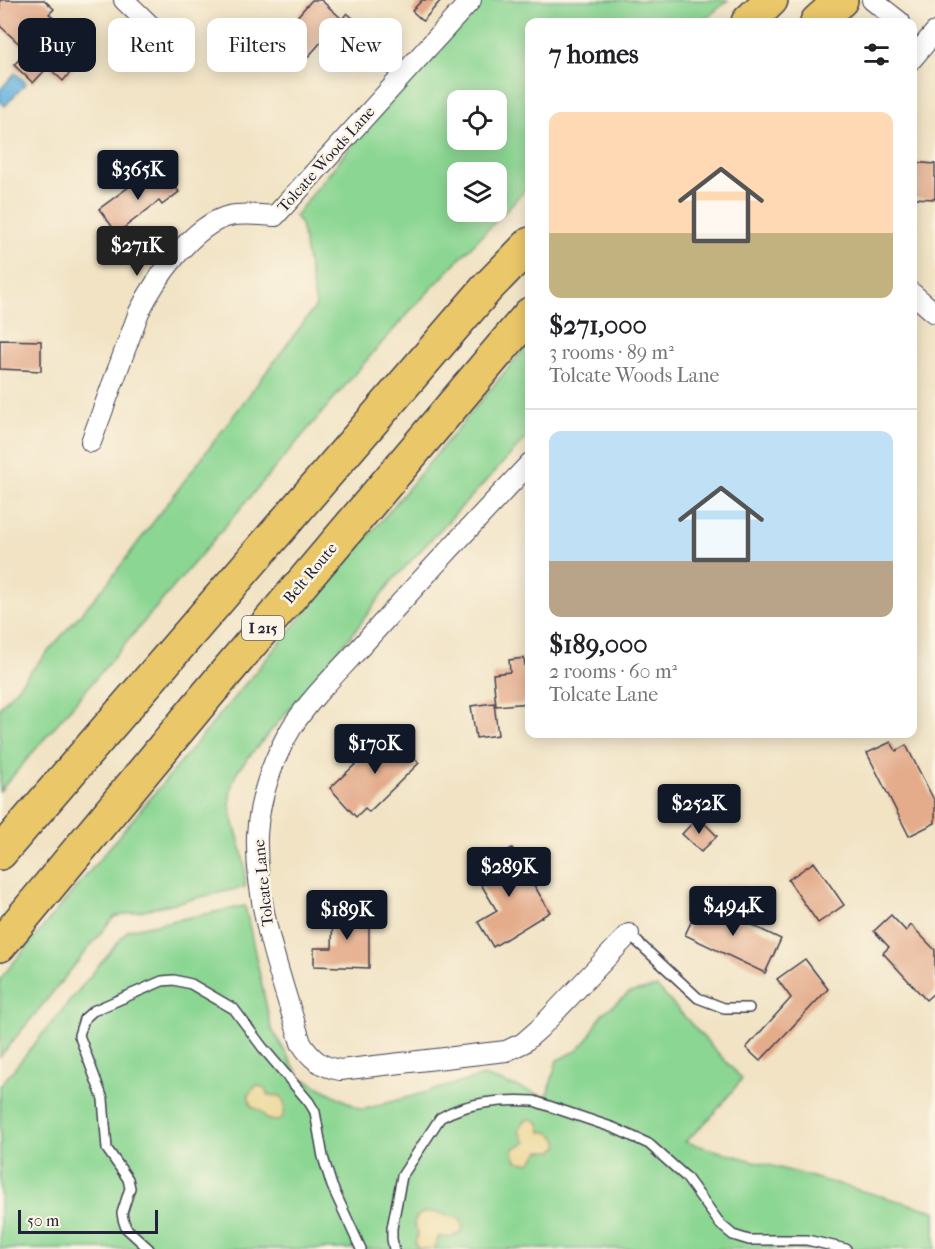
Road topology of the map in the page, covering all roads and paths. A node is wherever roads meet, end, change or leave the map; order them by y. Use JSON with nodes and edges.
{"nodes":[{"id":1,"x":124,"y":0,"type":"edge"},
{"id":2,"x":471,"y":0,"type":"edge"},
{"id":3,"x":841,"y":0,"type":"edge"},
{"id":4,"x":872,"y":0,"type":"edge"},
{"id":5,"x":143,"y":18,"type":"edge"},
{"id":6,"x":821,"y":18,"type":"edge"},
{"id":7,"x":895,"y":18,"type":"edge"},
{"id":8,"x":927,"y":39,"type":"edge"},
{"id":9,"x":917,"y":52,"type":"edge"},
{"id":10,"x":525,"y":249,"type":"edge"},
{"id":11,"x":917,"y":297,"type":"edge"},
{"id":12,"x":935,"y":313,"type":"edge"},
{"id":13,"x":525,"y":320,"type":"edge"},
{"id":14,"x":91,"y":442,"type":"dead end"},
{"id":15,"x":525,"y":468,"type":"edge"},
{"id":16,"x":25,"y":823,"type":"junction"},
{"id":17,"x":0,"y":848,"type":"edge"},
{"id":18,"x":0,"y":853,"type":"edge"},
{"id":19,"x":629,"y":934,"type":"joint"},
{"id":20,"x":0,"y":945,"type":"edge"},
{"id":21,"x":750,"y":1008,"type":"dead end"},
{"id":22,"x":149,"y":1249,"type":"edge"},
{"id":23,"x":361,"y":1249,"type":"edge"},
{"id":24,"x":394,"y":1249,"type":"edge"},
{"id":25,"x":846,"y":1249,"type":"edge"}],
"edges":[{"from":1,"to":5,"type":"street"},
{"from":2,"to":14,"type":"street","name":"Tolcate Woods Lane"},
{"from":3,"to":6,"type":"highway"},
{"from":4,"to":7,"type":"street"},
{"from":8,"to":9,"type":"street"},
{"from":10,"to":16,"type":"highway"},
{"from":11,"to":12,"type":"street"},
{"from":13,"to":20,"type":"highway","name":"Belt Route","number":"I 215"},
{"from":15,"to":19,"type":"street","name":"Tolcate Lane"},
{"from":16,"to":17,"type":"highway"},
{"from":16,"to":18,"type":"highway"},
{"from":19,"to":21,"type":"lane"},
{"from":22,"to":23,"type":"lane"},
{"from":24,"to":25,"type":"lane"}]}
